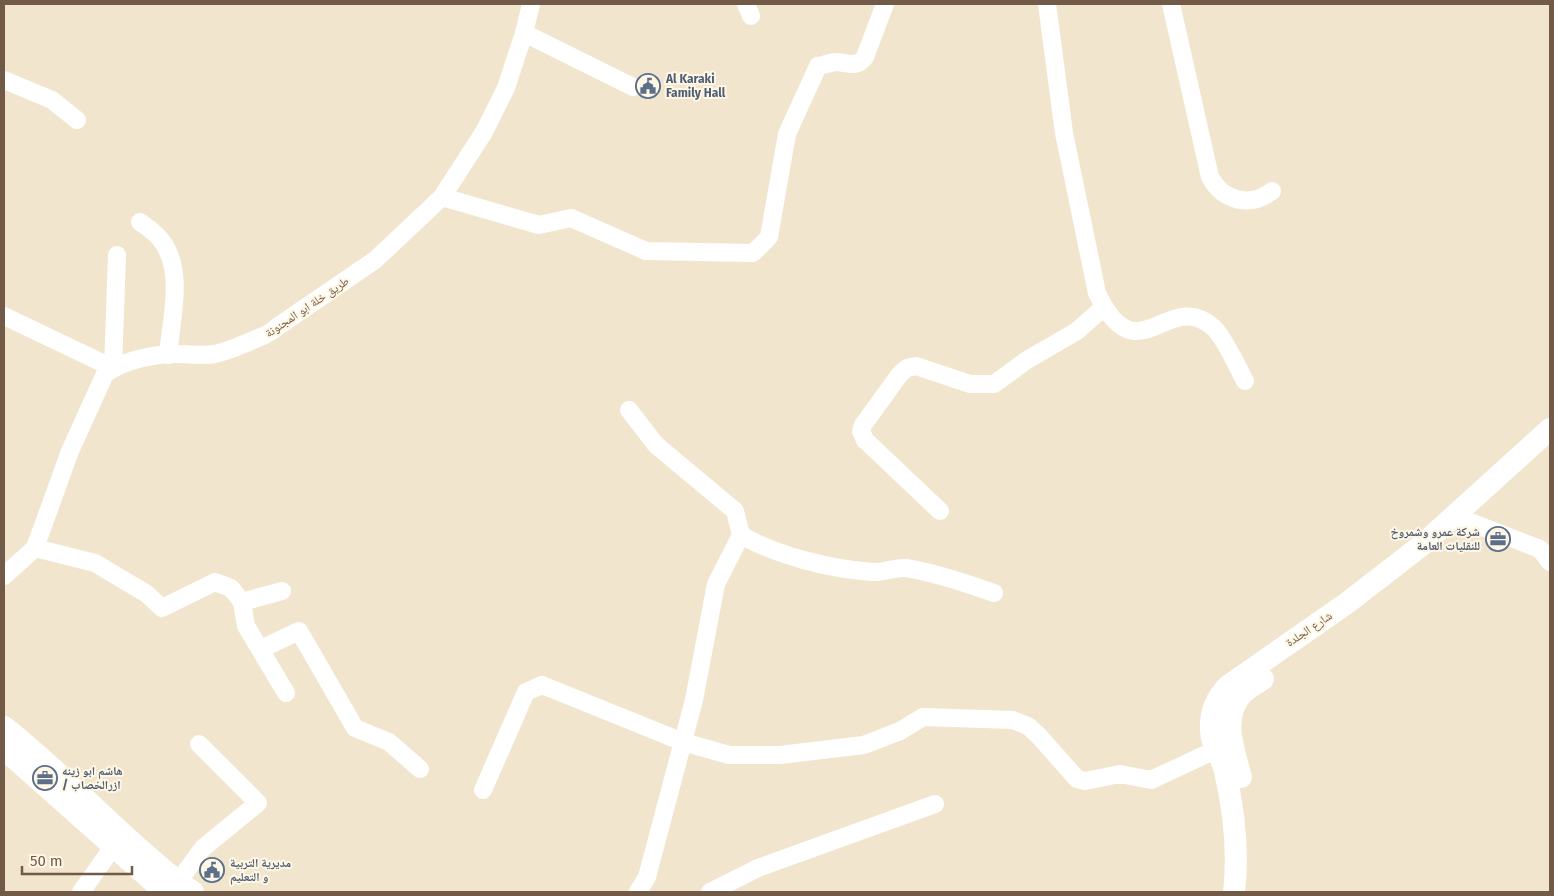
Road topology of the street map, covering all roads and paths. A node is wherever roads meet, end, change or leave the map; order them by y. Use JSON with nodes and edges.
{"nodes":[{"id":1,"x":531,"y":4,"type":"edge"},
{"id":2,"x":885,"y":4,"type":"edge"},
{"id":3,"x":1047,"y":4,"type":"edge"},
{"id":4,"x":1171,"y":4,"type":"edge"},
{"id":5,"x":524,"y":33,"type":"junction"},
{"id":6,"x":4,"y":80,"type":"edge"},
{"id":7,"x":633,"y":86,"type":"dead end"},
{"id":8,"x":77,"y":120,"type":"dead end"},
{"id":9,"x":1272,"y":191,"type":"dead end"},
{"id":10,"x":442,"y":197,"type":"junction"},
{"id":11,"x":140,"y":222,"type":"dead end"},
{"id":12,"x":117,"y":255,"type":"dead end"},
{"id":13,"x":1104,"y":307,"type":"junction"},
{"id":14,"x":4,"y":316,"type":"edge"},
{"id":15,"x":168,"y":355,"type":"junction"},
{"id":16,"x":113,"y":368,"type":"junction"},
{"id":17,"x":1245,"y":381,"type":"dead end"},
{"id":18,"x":629,"y":410,"type":"dead end"},
{"id":19,"x":1550,"y":429,"type":"edge"},
{"id":20,"x":1550,"y":448,"type":"edge"},
{"id":21,"x":940,"y":511,"type":"dead end"},
{"id":22,"x":1462,"y":517,"type":"junction"},
{"id":23,"x":741,"y":535,"type":"junction"},
{"id":24,"x":35,"y":548,"type":"junction"},
{"id":25,"x":1550,"y":562,"type":"edge"},
{"id":26,"x":4,"y":576,"type":"edge"},
{"id":27,"x":282,"y":591,"type":"dead end"},
{"id":28,"x":994,"y":593,"type":"dead end"},
{"id":29,"x":242,"y":602,"type":"junction"},
{"id":30,"x":261,"y":649,"type":"junction"},
{"id":31,"x":286,"y":693,"type":"dead end"},
{"id":32,"x":4,"y":727,"type":"edge"},
{"id":33,"x":683,"y":742,"type":"junction"},
{"id":34,"x":199,"y":744,"type":"dead end"},
{"id":35,"x":1224,"y":745,"type":"junction"},
{"id":36,"x":4,"y":749,"type":"edge"},
{"id":37,"x":420,"y":769,"type":"dead end"},
{"id":38,"x":484,"y":790,"type":"dead end"},
{"id":39,"x":935,"y":804,"type":"dead end"},
{"id":40,"x":113,"y":847,"type":"junction"},
{"id":41,"x":179,"y":889,"type":"edge"},
{"id":42,"x":81,"y":892,"type":"edge"},
{"id":43,"x":638,"y":892,"type":"edge"},
{"id":44,"x":710,"y":892,"type":"edge"},
{"id":45,"x":1234,"y":892,"type":"edge"},
{"id":46,"x":1246,"y":892,"type":"edge"}],
"edges":[{"from":1,"to":5,"type":"street","name":"طريق خلة ابو المجنونة"},
{"from":2,"to":10,"type":"street"},
{"from":3,"to":13,"type":"street"},
{"from":4,"to":9,"type":"street"},
{"from":5,"to":7,"type":"street"},
{"from":5,"to":10,"type":"street","name":"طريق خلة ابو المجنونة"},
{"from":6,"to":8,"type":"street"},
{"from":10,"to":15,"type":"street","name":"طريق خلة ابو المجنونة"},
{"from":11,"to":15,"type":"street"},
{"from":12,"to":16,"type":"street"},
{"from":13,"to":17,"type":"street"},
{"from":13,"to":21,"type":"street"},
{"from":14,"to":16,"type":"street"},
{"from":15,"to":16,"type":"street","name":"طريق خلة ابو المجنونة"},
{"from":16,"to":24,"type":"street"},
{"from":18,"to":23,"type":"street"},
{"from":19,"to":22,"type":"street","name":"شارع الجلدة"},
{"from":20,"to":22,"type":"street","name":"شارع الجلدة"},
{"from":22,"to":25,"type":"street"},
{"from":22,"to":35,"type":"street","name":"شارع الجلدة"},
{"from":23,"to":28,"type":"street"},
{"from":23,"to":33,"type":"street"},
{"from":24,"to":26,"type":"street"},
{"from":24,"to":29,"type":"street"},
{"from":27,"to":29,"type":"street"},
{"from":29,"to":30,"type":"street"},
{"from":30,"to":31,"type":"street"},
{"from":30,"to":37,"type":"street"},
{"from":32,"to":41,"type":"street"},
{"from":33,"to":35,"type":"street"},
{"from":33,"to":38,"type":"street"},
{"from":33,"to":43,"type":"street"},
{"from":34,"to":41,"type":"street"},
{"from":35,"to":45,"type":"street","name":"شارع الجلدة"},
{"from":35,"to":46,"type":"street","name":"شارع الجلدة"},
{"from":36,"to":40,"type":"street"},
{"from":39,"to":44,"type":"street"},
{"from":40,"to":41,"type":"street"},
{"from":40,"to":42,"type":"street"}]}
